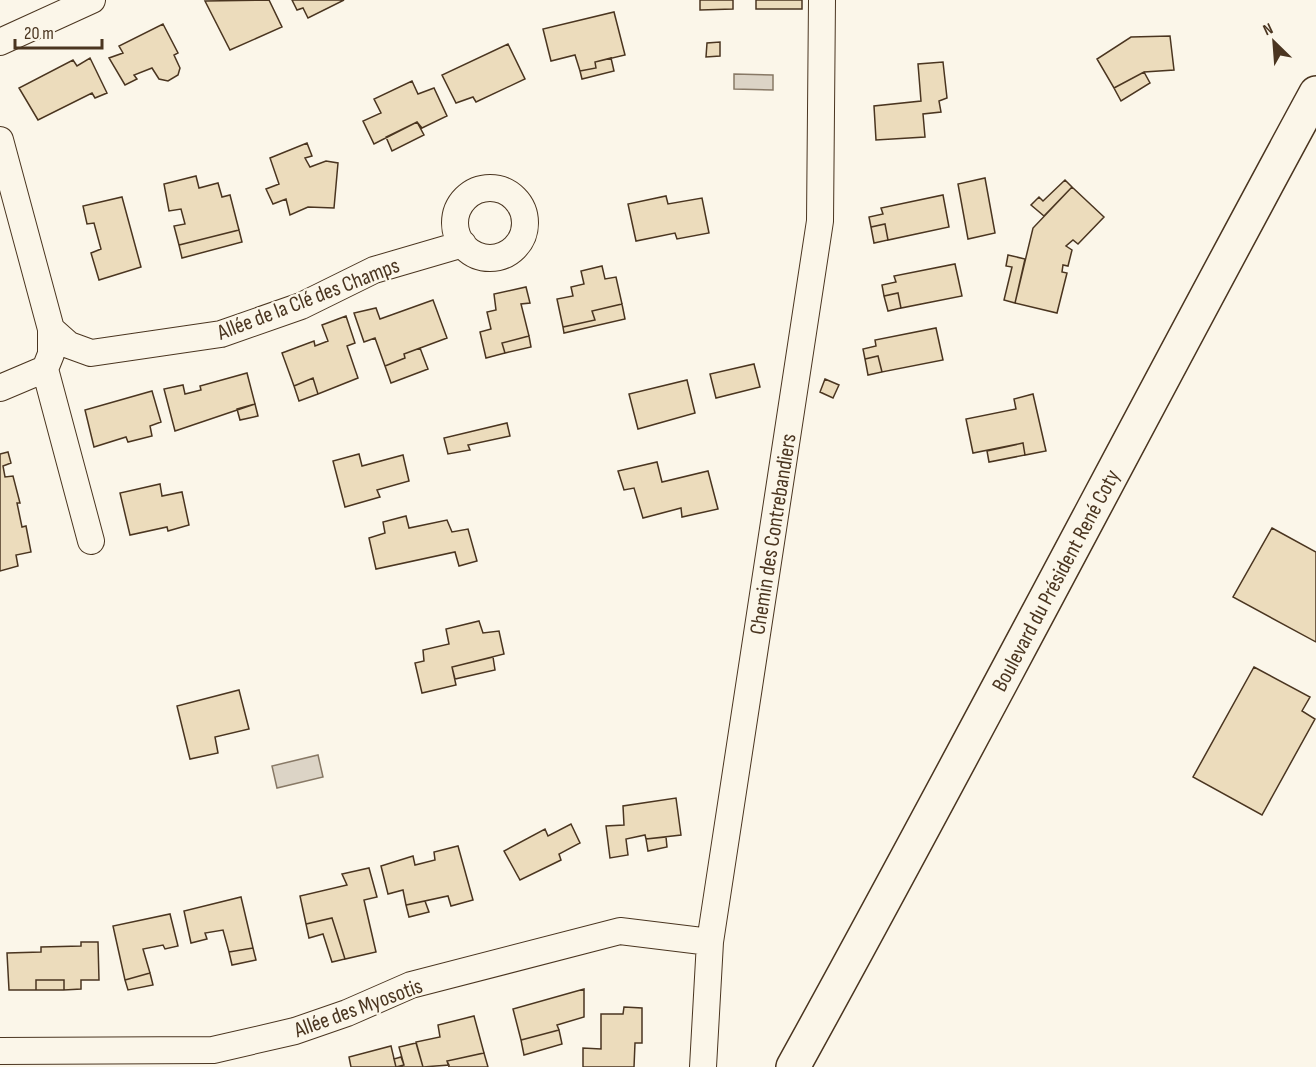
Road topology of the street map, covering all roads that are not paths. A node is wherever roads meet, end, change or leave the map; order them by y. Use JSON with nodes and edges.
{"nodes":[{"id":1,"x":92,"y":0,"type":"edge"},
{"id":2,"x":822,"y":0,"type":"edge"},
{"id":3,"x":0,"y":42,"type":"edge"},
{"id":4,"x":1316,"y":93,"type":"edge"},
{"id":5,"x":0,"y":140,"type":"edge"},
{"id":6,"x":463,"y":244,"type":"dead end"},
{"id":7,"x":51,"y":329,"type":"junction"},
{"id":8,"x":45,"y":369,"type":"junction"},
{"id":9,"x":0,"y":388,"type":"edge"},
{"id":10,"x":91,"y":541,"type":"dead end"},
{"id":11,"x":710,"y":942,"type":"junction"},
{"id":12,"x":0,"y":1051,"type":"edge"},
{"id":13,"x":703,"y":1067,"type":"edge"},
{"id":14,"x":793,"y":1067,"type":"edge"}],
"edges":[{"from":1,"to":3,"type":"street"},
{"from":2,"to":11,"type":"street","name":"Chemin des Contrebandiers"},
{"from":4,"to":14,"type":"main road","name":"Boulevard du Président René Coty"},
{"from":5,"to":7,"type":"street"},
{"from":6,"to":7,"type":"street","name":"Allée de la Clé des Champs"},
{"from":7,"to":8,"type":"street"},
{"from":8,"to":9,"type":"street"},
{"from":8,"to":10,"type":"street"},
{"from":11,"to":12,"type":"street","name":"Allée des Myosotis"},
{"from":11,"to":13,"type":"street","name":"Chemin des Contrebandiers"}]}
